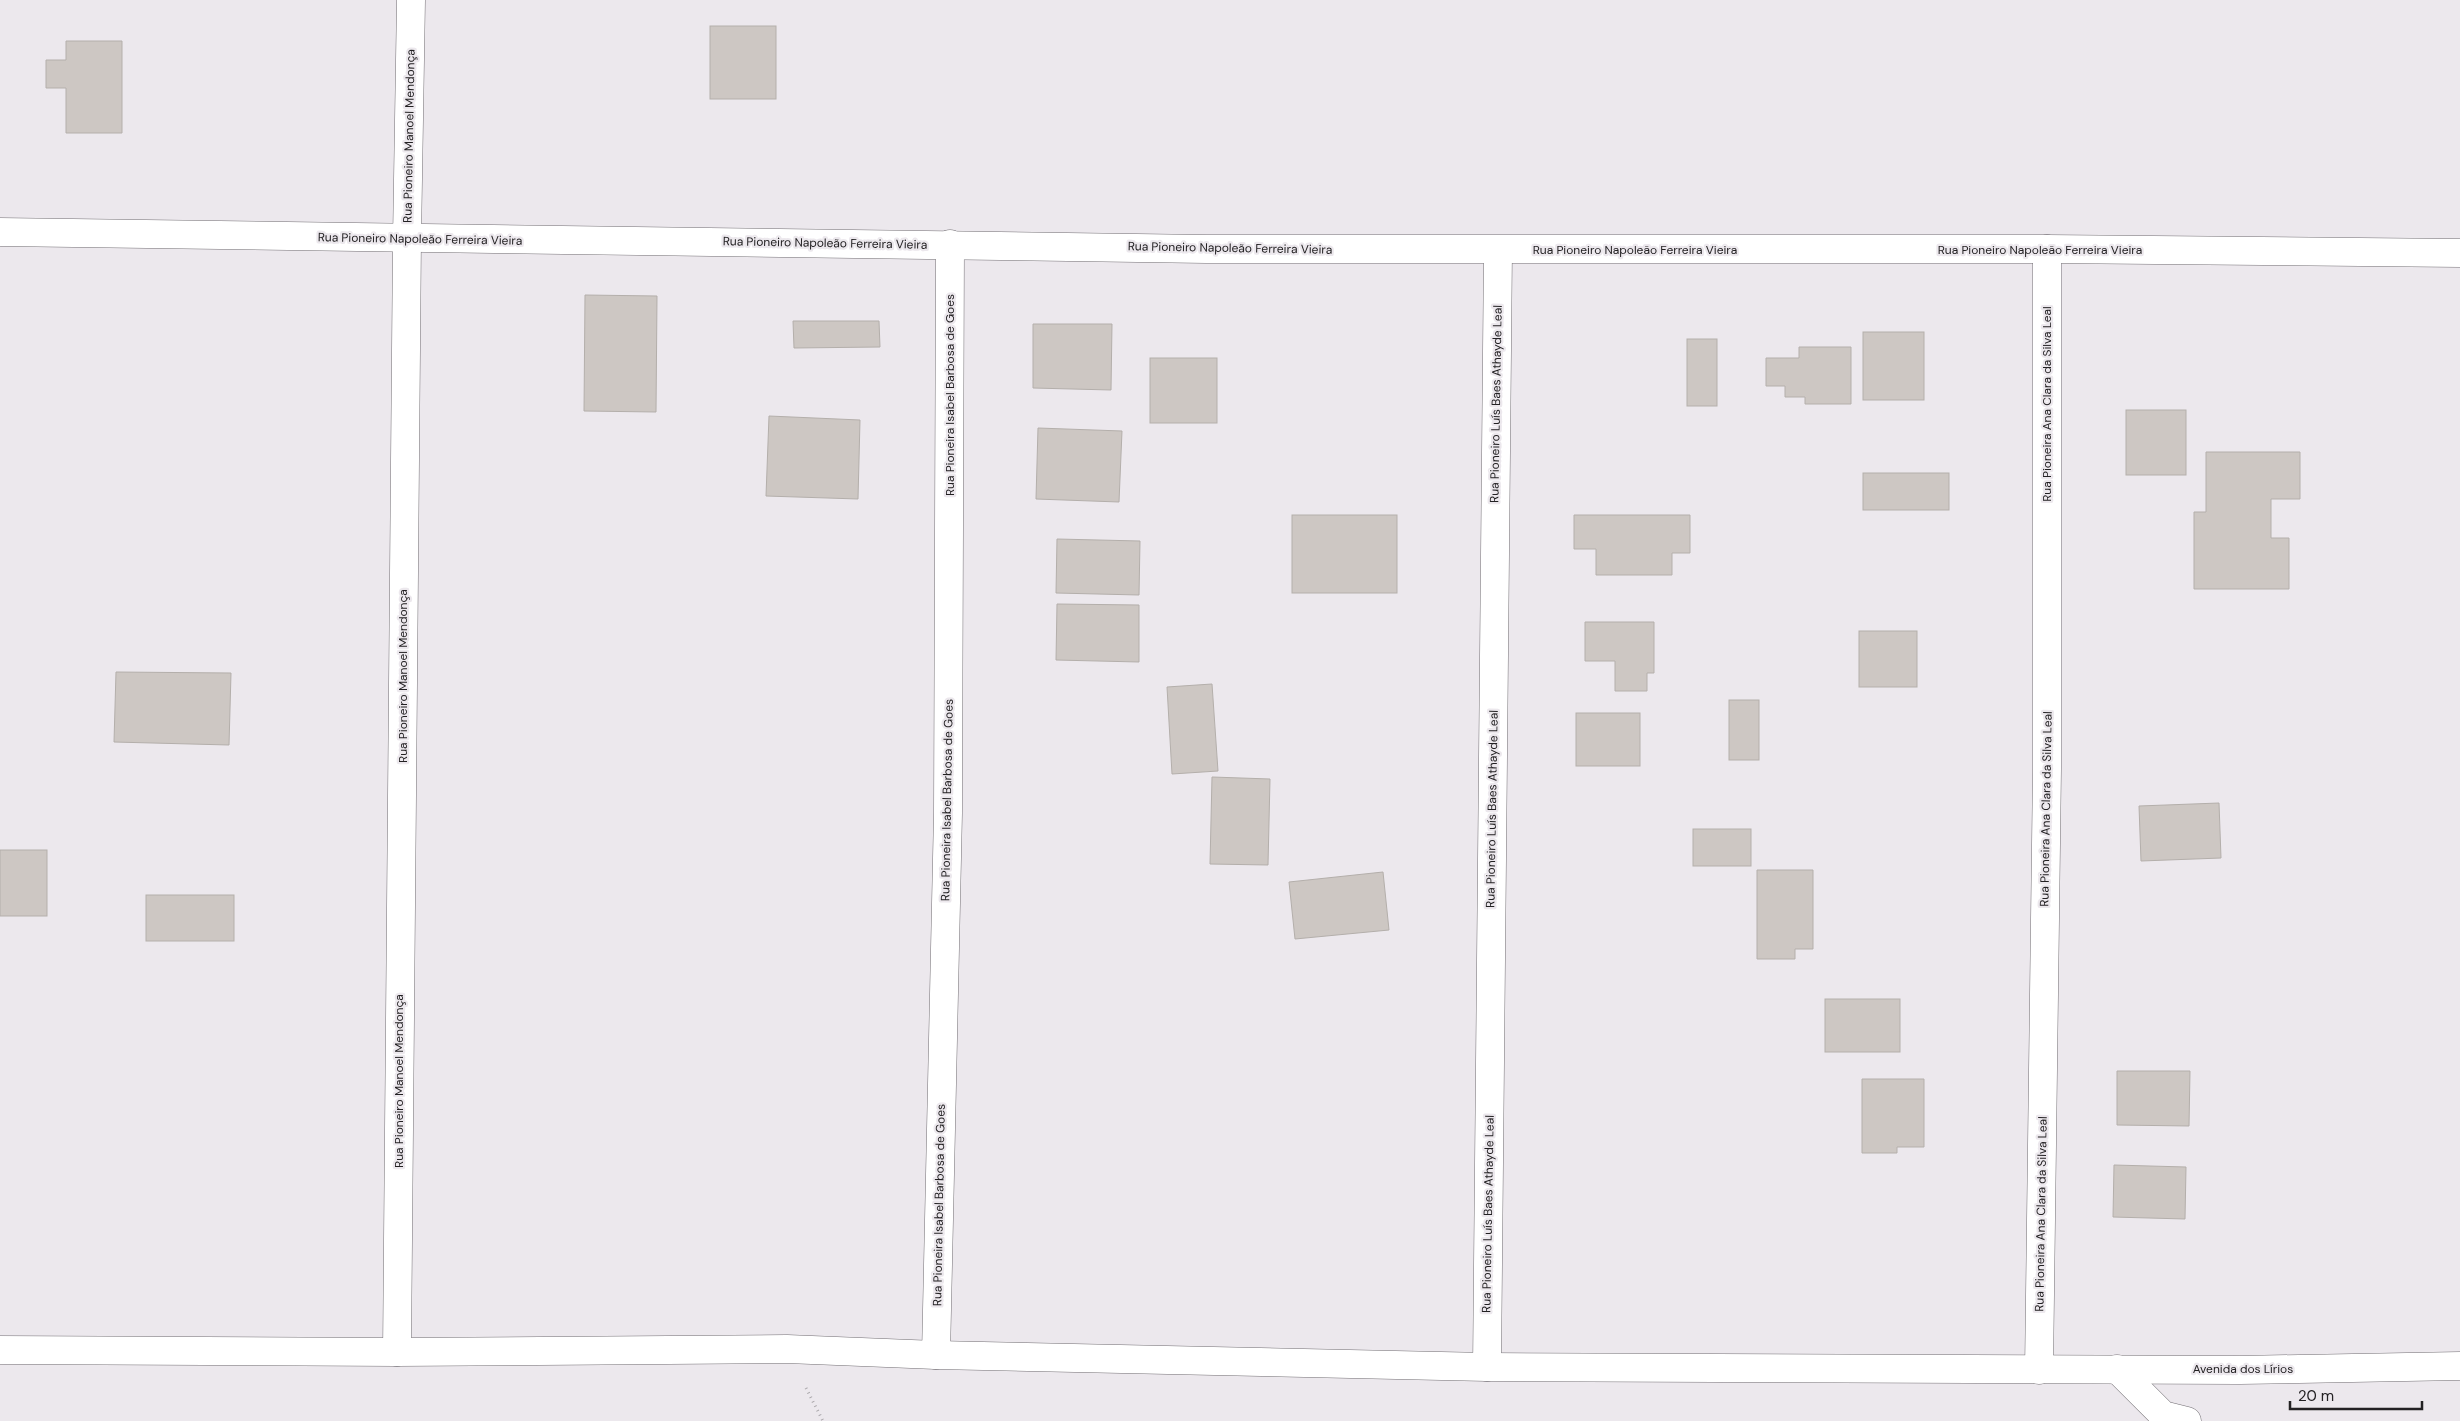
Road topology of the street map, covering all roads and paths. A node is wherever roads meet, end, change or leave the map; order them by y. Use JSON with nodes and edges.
{"nodes":[{"id":1,"x":411,"y":0,"type":"edge"},
{"id":2,"x":0,"y":232,"type":"edge"},
{"id":3,"x":406,"y":239,"type":"junction"},
{"id":4,"x":950,"y":244,"type":"junction"},
{"id":5,"x":2047,"y":249,"type":"junction"},
{"id":6,"x":1498,"y":250,"type":"junction"},
{"id":7,"x":2460,"y":254,"type":"edge"},
{"id":8,"x":0,"y":1350,"type":"edge"},
{"id":9,"x":397,"y":1352,"type":"junction"},
{"id":10,"x":936,"y":1355,"type":"junction"},
{"id":11,"x":2460,"y":1366,"type":"edge"},
{"id":12,"x":1487,"y":1367,"type":"junction"},
{"id":13,"x":2116,"y":1369,"type":"junction"},
{"id":14,"x":2039,"y":1370,"type":"junction"},
{"id":15,"x":2187,"y":1421,"type":"edge"}],
"edges":[{"from":1,"to":3,"type":"street","name":"Rua Pioneiro Manoel Mendonça"},
{"from":2,"to":3,"type":"street","name":"Rua Pioneiro Napoleão Ferreira Vieira"},
{"from":3,"to":4,"type":"street","name":"Rua Pioneiro Napoleão Ferreira Vieira"},
{"from":3,"to":9,"type":"street","name":"Rua Pioneiro Manoel Mendonça"},
{"from":4,"to":6,"type":"street","name":"Rua Pioneiro Napoleão Ferreira Vieira"},
{"from":4,"to":10,"type":"street","name":"Rua Pioneira Isabel Barbosa de Goes"},
{"from":5,"to":6,"type":"street","name":"Rua Pioneiro Napoleão Ferreira Vieira"},
{"from":5,"to":7,"type":"street","name":"Rua Pioneiro Napoleão Ferreira Vieira"},
{"from":5,"to":14,"type":"street","name":"Rua Pioneira Ana Clara da Silva Leal"},
{"from":6,"to":12,"type":"street","name":"Rua Pioneiro Luís Baes Athayde Leal"},
{"from":8,"to":9,"type":"street","name":"Avenida dos Lírios"},
{"from":9,"to":10,"type":"street","name":"Avenida dos Lírios"},
{"from":10,"to":12,"type":"street","name":"Avenida dos Lírios"},
{"from":11,"to":13,"type":"street","name":"Avenida dos Lírios"},
{"from":12,"to":14,"type":"street","name":"Avenida dos Lírios"},
{"from":13,"to":14,"type":"street","name":"Avenida dos Lírios"},
{"from":13,"to":15,"type":"street"}]}
